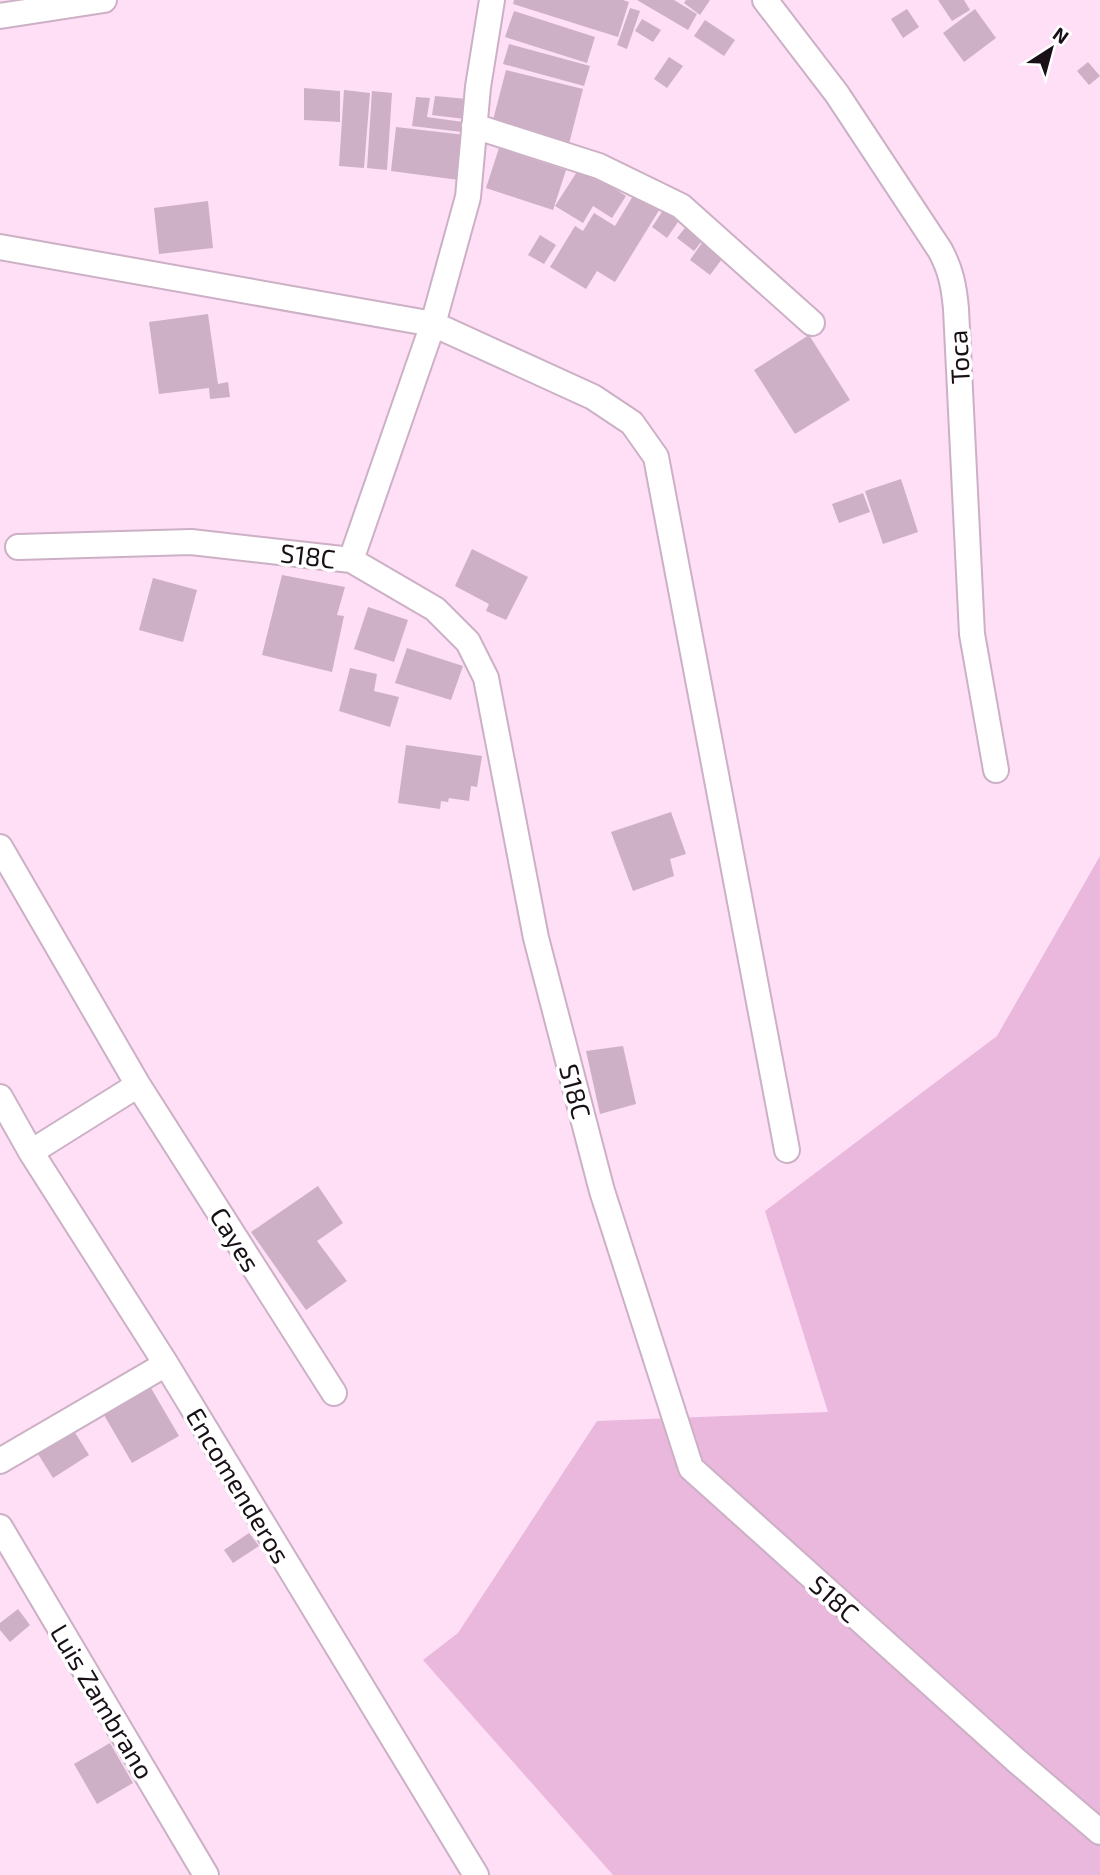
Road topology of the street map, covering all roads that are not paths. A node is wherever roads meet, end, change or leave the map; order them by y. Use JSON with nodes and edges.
{"nodes":[{"id":1,"x":104,"y":0,"type":"edge"},
{"id":2,"x":492,"y":0,"type":"edge"},
{"id":3,"x":765,"y":0,"type":"edge"},
{"id":4,"x":0,"y":16,"type":"edge"},
{"id":5,"x":474,"y":126,"type":"junction"},
{"id":6,"x":0,"y":247,"type":"edge"},
{"id":7,"x":812,"y":323,"type":"dead end"},
{"id":8,"x":433,"y":324,"type":"junction"},
{"id":9,"x":18,"y":547,"type":"dead end"},
{"id":10,"x":351,"y":560,"type":"junction"},
{"id":11,"x":996,"y":769,"type":"dead end"},
{"id":12,"x":0,"y":847,"type":"edge"},
{"id":13,"x":138,"y":1084,"type":"junction"},
{"id":14,"x":0,"y":1097,"type":"edge"},
{"id":15,"x":787,"y":1150,"type":"dead end"},
{"id":16,"x":31,"y":1152,"type":"junction"},
{"id":17,"x":166,"y":1364,"type":"junction"},
{"id":18,"x":334,"y":1393,"type":"dead end"},
{"id":19,"x":0,"y":1461,"type":"edge"},
{"id":20,"x":0,"y":1527,"type":"edge"},
{"id":21,"x":1100,"y":1832,"type":"edge"},
{"id":22,"x":206,"y":1875,"type":"edge"},
{"id":23,"x":476,"y":1875,"type":"edge"}],
"edges":[{"from":1,"to":4,"type":"street"},
{"from":2,"to":5,"type":"street"},
{"from":3,"to":11,"type":"street","name":"Toca"},
{"from":5,"to":7,"type":"street"},
{"from":5,"to":8,"type":"street"},
{"from":6,"to":8,"type":"street"},
{"from":8,"to":10,"type":"street"},
{"from":8,"to":15,"type":"street"},
{"from":9,"to":10,"type":"street","name":"S18C"},
{"from":10,"to":21,"type":"street","name":"S18C"},
{"from":12,"to":13,"type":"street","name":"Cayes"},
{"from":13,"to":16,"type":"street"},
{"from":13,"to":18,"type":"street","name":"Cayes"},
{"from":14,"to":16,"type":"street","name":"Encomenderos"},
{"from":16,"to":17,"type":"street","name":"Encomenderos"},
{"from":17,"to":19,"type":"street"},
{"from":17,"to":23,"type":"street","name":"Encomenderos"},
{"from":20,"to":22,"type":"street","name":"Luis Zambrano"}]}
